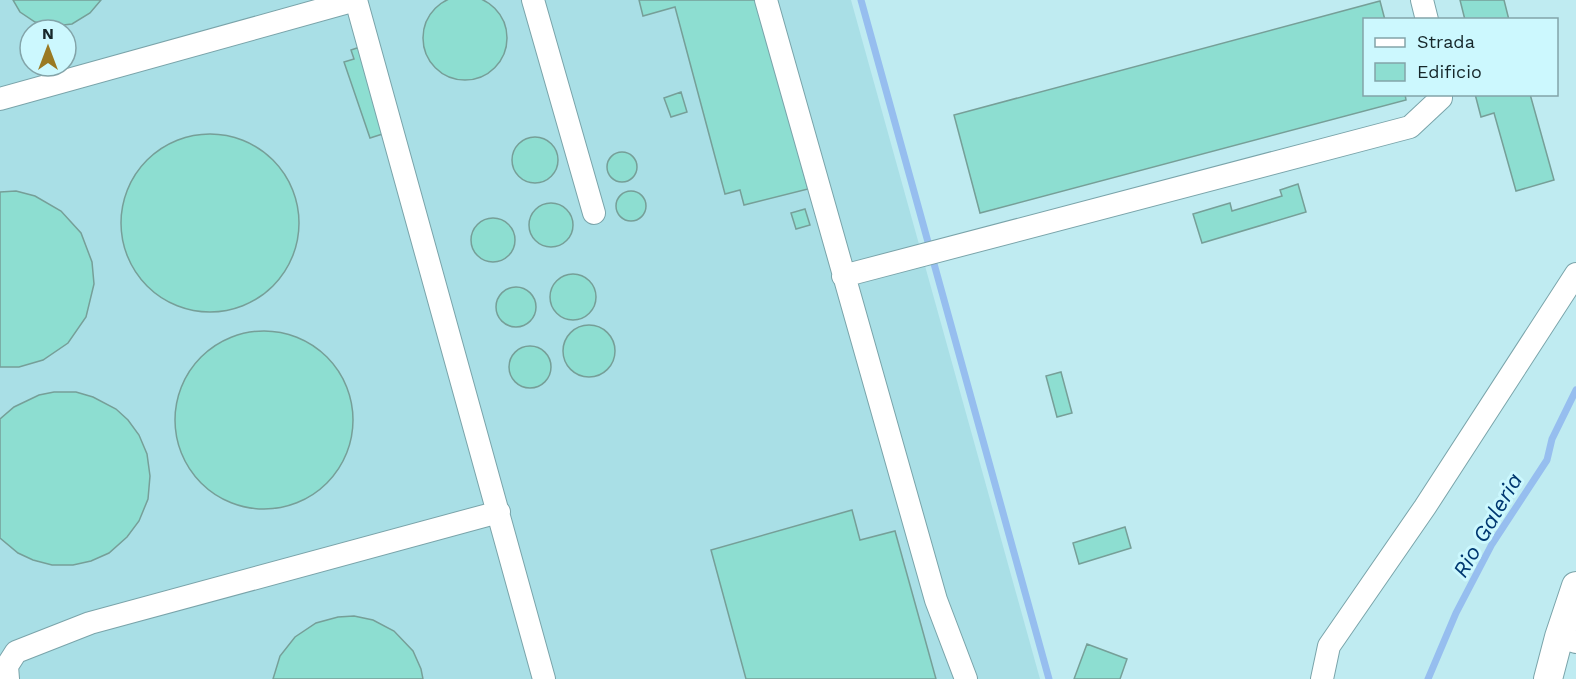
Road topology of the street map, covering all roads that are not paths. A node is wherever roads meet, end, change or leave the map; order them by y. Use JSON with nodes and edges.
{"nodes":[{"id":1,"x":356,"y":0,"type":"edge"},
{"id":2,"x":533,"y":0,"type":"edge"},
{"id":3,"x":766,"y":0,"type":"edge"},
{"id":4,"x":1422,"y":0,"type":"edge"},
{"id":5,"x":1426,"y":18,"type":"edge"},
{"id":6,"x":1441,"y":96,"type":"edge"},
{"id":7,"x":0,"y":99,"type":"edge"},
{"id":8,"x":594,"y":213,"type":"dead end"},
{"id":9,"x":1576,"y":274,"type":"edge"},
{"id":10,"x":843,"y":276,"type":"junction"},
{"id":11,"x":499,"y":512,"type":"junction"},
{"id":12,"x":1576,"y":586,"type":"edge"},
{"id":13,"x":1567,"y":639,"type":"edge"},
{"id":14,"x":9,"y":679,"type":"edge"},
{"id":15,"x":544,"y":679,"type":"edge"},
{"id":16,"x":966,"y":679,"type":"edge"},
{"id":17,"x":1322,"y":679,"type":"edge"},
{"id":18,"x":1548,"y":679,"type":"edge"}],
"edges":[{"from":1,"to":7,"type":"lane"},
{"from":1,"to":11,"type":"lane"},
{"from":2,"to":8,"type":"lane"},
{"from":3,"to":10,"type":"lane"},
{"from":4,"to":5,"type":"lane"},
{"from":6,"to":10,"type":"lane"},
{"from":9,"to":17,"type":"lane"},
{"from":10,"to":16,"type":"lane"},
{"from":11,"to":14,"type":"lane"},
{"from":11,"to":15,"type":"lane"},
{"from":12,"to":13,"type":"main road"},
{"from":13,"to":18,"type":"main road"}]}
